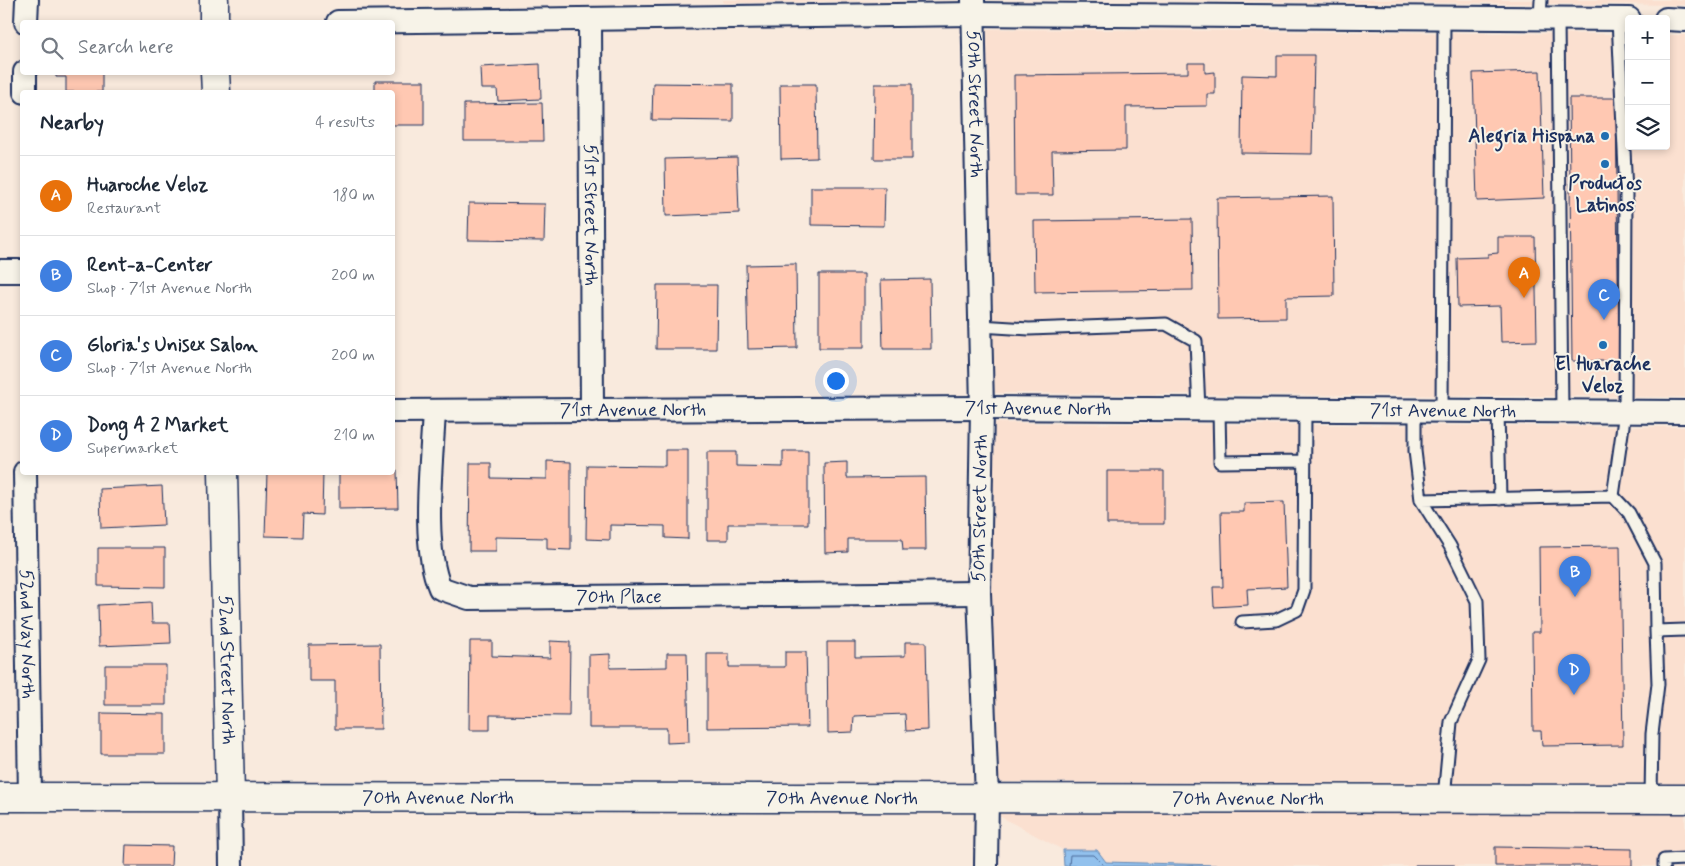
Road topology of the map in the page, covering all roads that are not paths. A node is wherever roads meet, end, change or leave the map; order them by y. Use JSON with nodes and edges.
{"nodes":[{"id":1,"x":27,"y":0,"type":"edge"},
{"id":2,"x":214,"y":0,"type":"edge"},
{"id":3,"x":974,"y":7,"type":"edge"},
{"id":4,"x":1546,"y":12,"type":"edge"},
{"id":5,"x":1444,"y":18,"type":"junction"},
{"id":6,"x":590,"y":19,"type":"junction"},
{"id":7,"x":1624,"y":19,"type":"edge"},
{"id":8,"x":1670,"y":19,"type":"edge"},
{"id":9,"x":26,"y":20,"type":"edge"},
{"id":10,"x":214,"y":20,"type":"edge"},
{"id":11,"x":1685,"y":20,"type":"edge"},
{"id":12,"x":395,"y":21,"type":"edge"},
{"id":13,"x":26,"y":75,"type":"edge"},
{"id":14,"x":215,"y":75,"type":"edge"},
{"id":15,"x":25,"y":90,"type":"edge"},
{"id":16,"x":216,"y":90,"type":"edge"},
{"id":17,"x":0,"y":271,"type":"edge"},
{"id":18,"x":20,"y":271,"type":"edge"},
{"id":19,"x":980,"y":326,"type":"junction"},
{"id":20,"x":982,"y":408,"type":"junction"},
{"id":21,"x":395,"y":410,"type":"edge"},
{"id":22,"x":434,"y":410,"type":"junction"},
{"id":23,"x":592,"y":410,"type":"junction"},
{"id":24,"x":1209,"y":410,"type":"junction"},
{"id":25,"x":1305,"y":410,"type":"junction"},
{"id":26,"x":1415,"y":410,"type":"junction"},
{"id":27,"x":1442,"y":411,"type":"junction"},
{"id":28,"x":1498,"y":411,"type":"junction"},
{"id":29,"x":1562,"y":411,"type":"junction"},
{"id":30,"x":1625,"y":412,"type":"junction"},
{"id":31,"x":1685,"y":412,"type":"edge"},
{"id":32,"x":1305,"y":461,"type":"junction"},
{"id":33,"x":25,"y":475,"type":"edge"},
{"id":34,"x":223,"y":475,"type":"edge"},
{"id":35,"x":1613,"y":496,"type":"junction"},
{"id":36,"x":1500,"y":499,"type":"junction"},
{"id":37,"x":1421,"y":500,"type":"junction"},
{"id":38,"x":979,"y":594,"type":"junction"},
{"id":39,"x":1242,"y":622,"type":"dead end"},
{"id":40,"x":1685,"y":630,"type":"edge"},
{"id":41,"x":1656,"y":631,"type":"junction"},
{"id":42,"x":230,"y":796,"type":"junction"},
{"id":43,"x":986,"y":796,"type":"junction"},
{"id":44,"x":0,"y":797,"type":"edge"},
{"id":45,"x":30,"y":797,"type":"junction"},
{"id":46,"x":1444,"y":798,"type":"junction"},
{"id":47,"x":1651,"y":799,"type":"junction"},
{"id":48,"x":1685,"y":799,"type":"edge"},
{"id":49,"x":1685,"y":858,"type":"edge"},
{"id":50,"x":231,"y":866,"type":"edge"},
{"id":51,"x":986,"y":866,"type":"edge"},
{"id":52,"x":1664,"y":866,"type":"edge"}],
"edges":[{"from":1,"to":9,"type":"street"},
{"from":2,"to":10,"type":"street"},
{"from":3,"to":5,"type":"street"},
{"from":3,"to":6,"type":"street"},
{"from":3,"to":19,"type":"street","name":"50th Street North"},
{"from":4,"to":5,"type":"street"},
{"from":4,"to":7,"type":"street"},
{"from":4,"to":29,"type":"lane"},
{"from":5,"to":27,"type":"lane"},
{"from":6,"to":12,"type":"street"},
{"from":6,"to":23,"type":"street","name":"51st Street North"},
{"from":7,"to":30,"type":"lane"},
{"from":8,"to":11,"type":"street"},
{"from":13,"to":15,"type":"street"},
{"from":14,"to":16,"type":"street"},
{"from":17,"to":18,"type":"street"},
{"from":19,"to":20,"type":"street","name":"50th Street North"},
{"from":19,"to":24,"type":"lane"},
{"from":20,"to":23,"type":"street","name":"71st Avenue North"},
{"from":20,"to":24,"type":"street","name":"71st Avenue North"},
{"from":20,"to":38,"type":"street","name":"50th Street North"},
{"from":21,"to":22,"type":"street","name":"71st Avenue North"},
{"from":22,"to":23,"type":"street","name":"71st Avenue North"},
{"from":22,"to":38,"type":"street","name":"70th Place"},
{"from":24,"to":25,"type":"street","name":"71st Avenue North"},
{"from":24,"to":32,"type":"lane"},
{"from":25,"to":26,"type":"street","name":"71st Avenue North"},
{"from":25,"to":32,"type":"lane"},
{"from":26,"to":27,"type":"street","name":"71st Avenue North"},
{"from":26,"to":37,"type":"lane"},
{"from":27,"to":28,"type":"street","name":"71st Avenue North"},
{"from":28,"to":29,"type":"street","name":"71st Avenue North"},
{"from":28,"to":36,"type":"lane"},
{"from":29,"to":30,"type":"street","name":"71st Avenue North"},
{"from":30,"to":31,"type":"street","name":"71st Avenue North"},
{"from":30,"to":35,"type":"lane"},
{"from":32,"to":39,"type":"lane"},
{"from":33,"to":45,"type":"street","name":"52nd Way North"},
{"from":34,"to":42,"type":"street","name":"52nd Street North"},
{"from":35,"to":36,"type":"lane"},
{"from":35,"to":41,"type":"lane"},
{"from":36,"to":37,"type":"lane"},
{"from":37,"to":46,"type":"lane"},
{"from":38,"to":43,"type":"street","name":"50th Street North"},
{"from":40,"to":41,"type":"lane"},
{"from":41,"to":47,"type":"lane"},
{"from":42,"to":43,"type":"street","name":"70th Avenue North"},
{"from":42,"to":45,"type":"street","name":"70th Avenue North"},
{"from":42,"to":50,"type":"street","name":"52nd Street North"},
{"from":43,"to":46,"type":"street","name":"70th Avenue North"},
{"from":43,"to":51,"type":"street","name":"50th Street North"},
{"from":44,"to":45,"type":"street","name":"70th Avenue North"},
{"from":46,"to":47,"type":"street","name":"70th Avenue North"},
{"from":47,"to":48,"type":"street","name":"70th Avenue North"},
{"from":49,"to":52,"type":"lane"}]}
